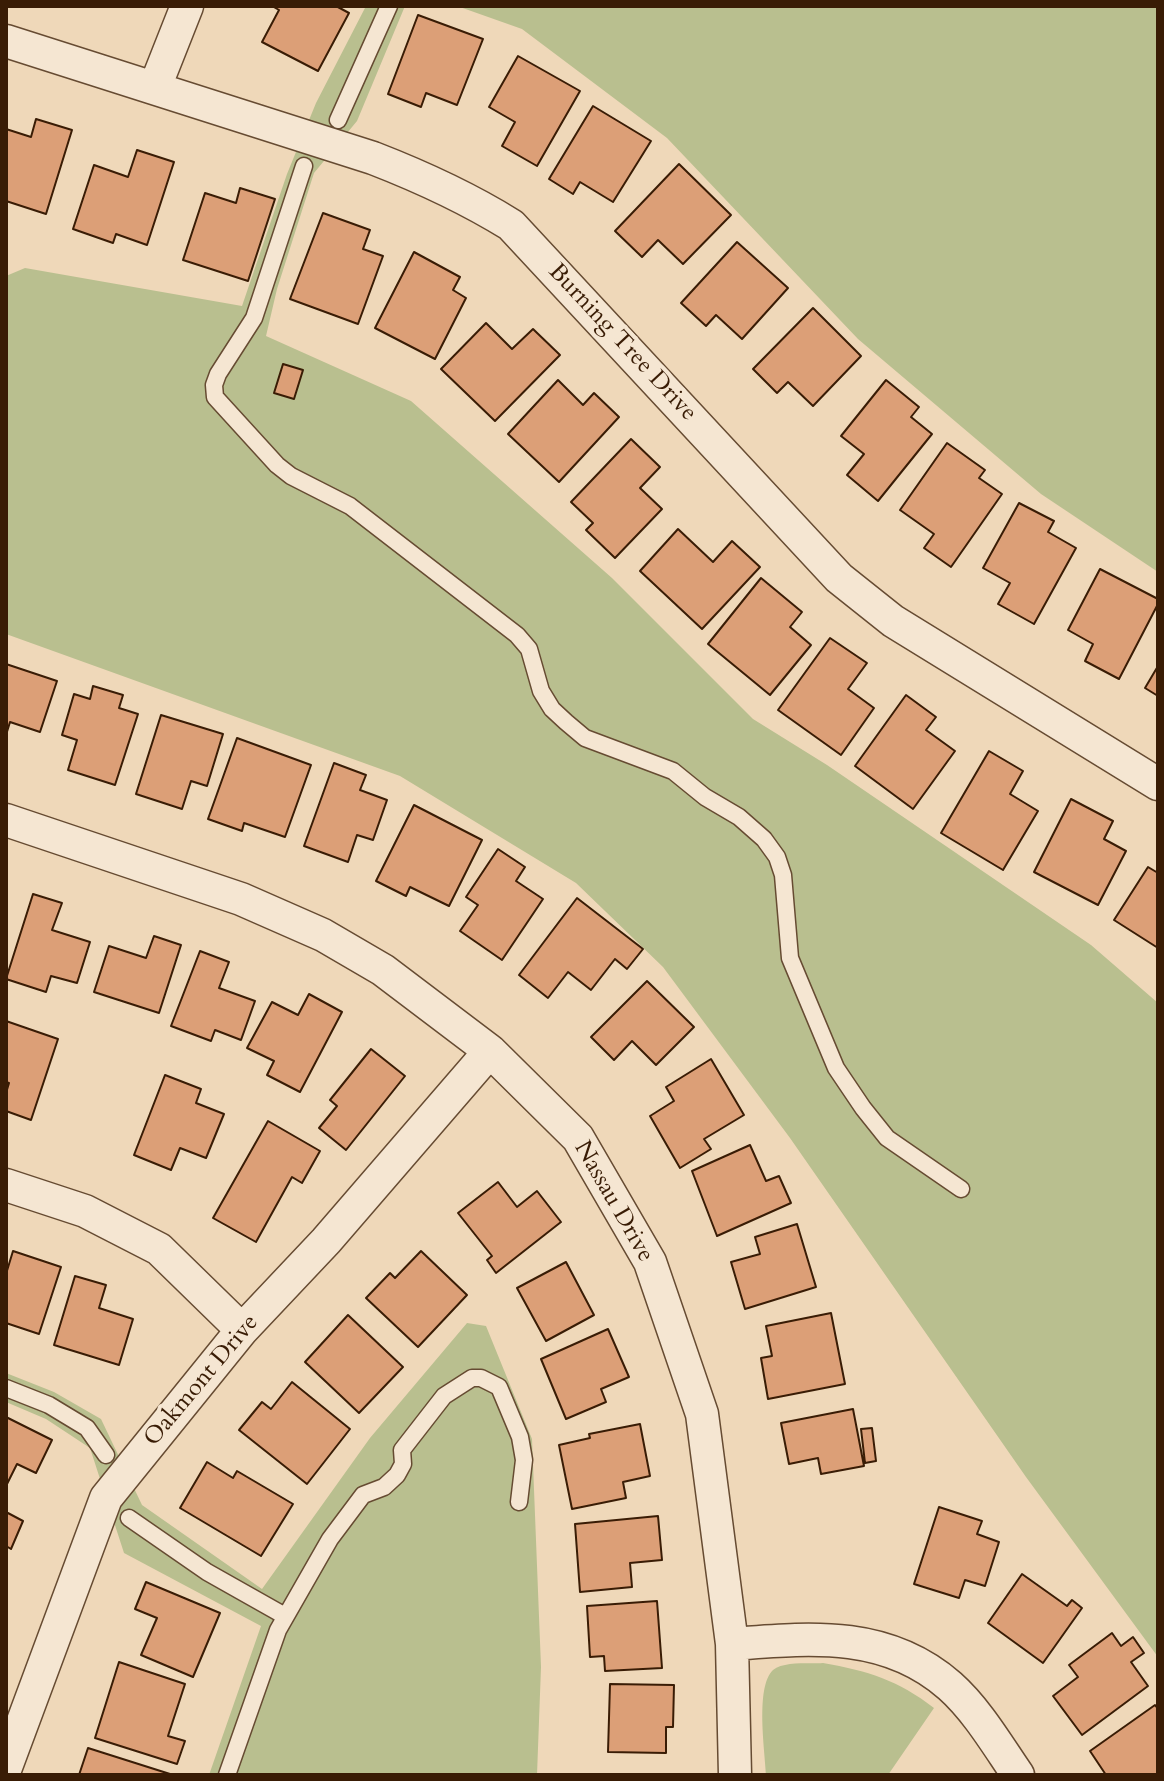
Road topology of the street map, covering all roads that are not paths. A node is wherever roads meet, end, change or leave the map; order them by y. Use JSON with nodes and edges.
{"nodes":[{"id":1,"x":187,"y":6,"type":"edge"},
{"id":2,"x":389,"y":6,"type":"edge"},
{"id":3,"x":6,"y":41,"type":"edge"},
{"id":4,"x":155,"y":87,"type":"junction"},
{"id":5,"x":338,"y":120,"type":"dead end"},
{"id":6,"x":304,"y":166,"type":"dead end"},
{"id":7,"x":1158,"y":784,"type":"edge"},
{"id":8,"x":6,"y":820,"type":"edge"},
{"id":9,"x":490,"y":1051,"type":"junction"},
{"id":10,"x":6,"y":1185,"type":"edge"},
{"id":11,"x":961,"y":1189,"type":"dead end"},
{"id":12,"x":242,"y":1330,"type":"junction"},
{"id":13,"x":6,"y":1388,"type":"edge"},
{"id":14,"x":106,"y":1455,"type":"dead end"},
{"id":15,"x":519,"y":1502,"type":"dead end"},
{"id":16,"x":129,"y":1518,"type":"dead end"},
{"id":17,"x":285,"y":1616,"type":"junction"},
{"id":18,"x":732,"y":1644,"type":"junction"},
{"id":19,"x":6,"y":1767,"type":"edge"},
{"id":20,"x":227,"y":1775,"type":"edge"},
{"id":21,"x":735,"y":1775,"type":"edge"},
{"id":22,"x":1018,"y":1775,"type":"edge"}],
"edges":[{"from":1,"to":4,"type":"street"},
{"from":2,"to":5,"type":"lane"},
{"from":3,"to":4,"type":"street","name":"Burning Tree Drive"},
{"from":4,"to":7,"type":"street","name":"Burning Tree Drive"},
{"from":6,"to":11,"type":"lane"},
{"from":8,"to":9,"type":"street","name":"Nassau Drive"},
{"from":9,"to":12,"type":"street","name":"Oakmont Drive"},
{"from":9,"to":18,"type":"street","name":"Nassau Drive"},
{"from":10,"to":12,"type":"street"},
{"from":12,"to":19,"type":"street","name":"Oakmont Drive"},
{"from":13,"to":14,"type":"lane"},
{"from":15,"to":17,"type":"lane"},
{"from":16,"to":17,"type":"lane"},
{"from":17,"to":20,"type":"lane"},
{"from":18,"to":21,"type":"street","name":"Nassau Drive"},
{"from":18,"to":22,"type":"street"}]}
